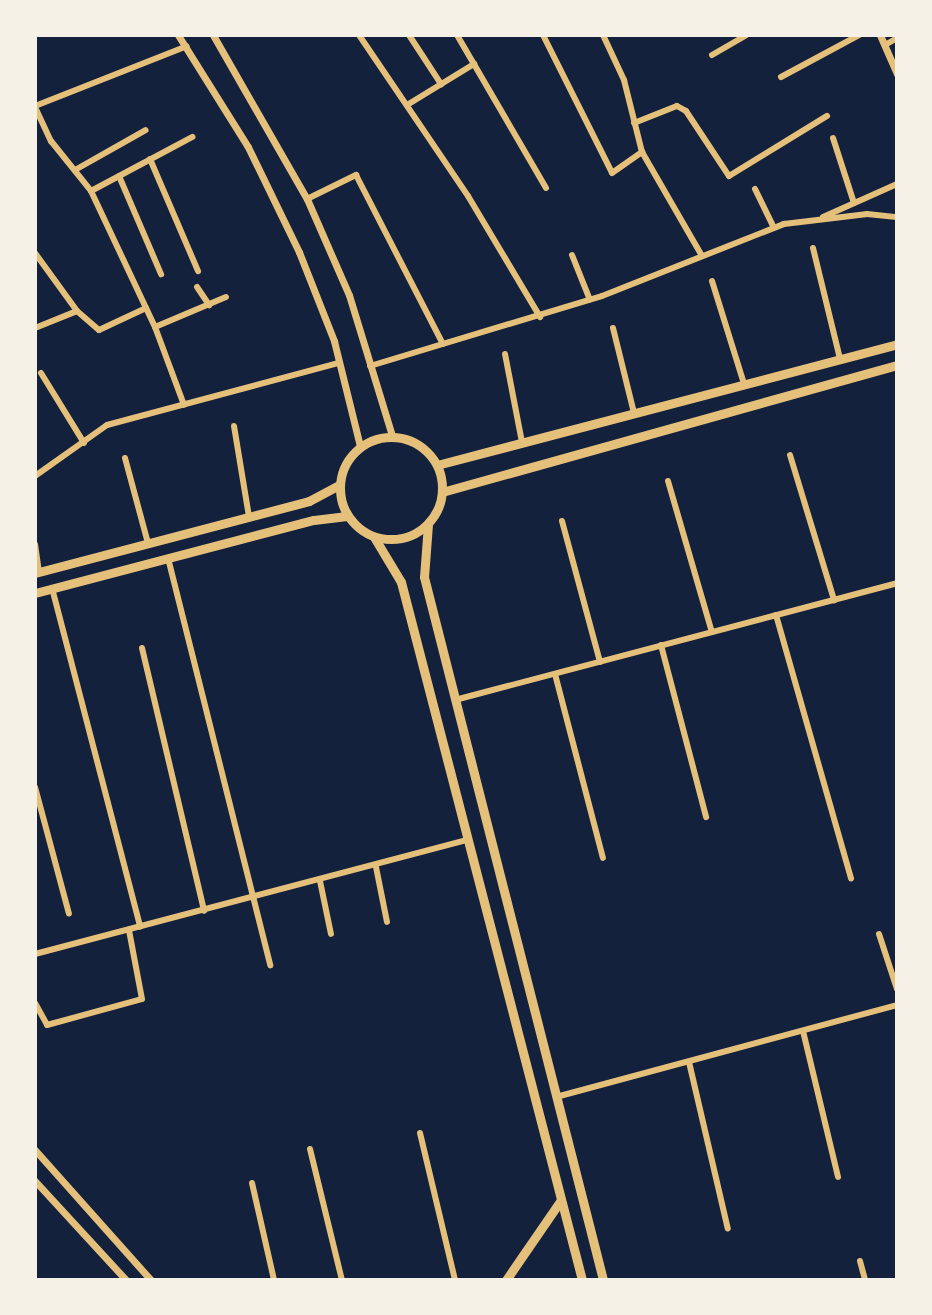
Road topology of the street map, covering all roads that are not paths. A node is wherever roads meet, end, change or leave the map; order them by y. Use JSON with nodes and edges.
{"nodes":[{"id":1,"x":178,"y":35,"type":"edge"},
{"id":2,"x":213,"y":35,"type":"edge"},
{"id":3,"x":359,"y":35,"type":"edge"},
{"id":4,"x":410,"y":35,"type":"edge"},
{"id":5,"x":457,"y":35,"type":"edge"},
{"id":6,"x":543,"y":35,"type":"edge"},
{"id":7,"x":603,"y":35,"type":"edge"},
{"id":8,"x":746,"y":35,"type":"edge"},
{"id":9,"x":859,"y":35,"type":"edge"},
{"id":10,"x":880,"y":35,"type":"edge"},
{"id":11,"x":897,"y":38,"type":"edge"},
{"id":12,"x":885,"y":45,"type":"junction"},
{"id":13,"x":187,"y":46,"type":"junction"},
{"id":14,"x":712,"y":55,"type":"dead end"},
{"id":15,"x":474,"y":64,"type":"junction"},
{"id":16,"x":897,"y":74,"type":"edge"},
{"id":17,"x":782,"y":77,"type":"dead end"},
{"id":18,"x":441,"y":85,"type":"junction"},
{"id":19,"x":407,"y":105,"type":"junction"},
{"id":20,"x":35,"y":107,"type":"edge"},
{"id":21,"x":827,"y":116,"type":"dead end"},
{"id":22,"x":634,"y":123,"type":"junction"},
{"id":23,"x":146,"y":130,"type":"dead end"},
{"id":24,"x":192,"y":137,"type":"dead end"},
{"id":25,"x":833,"y":138,"type":"dead end"},
{"id":26,"x":642,"y":152,"type":"junction"},
{"id":27,"x":150,"y":159,"type":"junction"},
{"id":28,"x":75,"y":170,"type":"junction"},
{"id":29,"x":119,"y":176,"type":"junction"},
{"id":30,"x":897,"y":184,"type":"edge"},
{"id":31,"x":546,"y":188,"type":"dead end"},
{"id":32,"x":755,"y":189,"type":"dead end"},
{"id":33,"x":91,"y":191,"type":"junction"},
{"id":34,"x":307,"y":199,"type":"junction"},
{"id":35,"x":854,"y":203,"type":"junction"},
{"id":36,"x":897,"y":217,"type":"edge"},
{"id":37,"x":818,"y":220,"type":"junction"},
{"id":38,"x":774,"y":228,"type":"junction"},
{"id":39,"x":813,"y":248,"type":"dead end"},
{"id":40,"x":35,"y":253,"type":"edge"},
{"id":41,"x":572,"y":255,"type":"dead end"},
{"id":42,"x":702,"y":256,"type":"junction"},
{"id":43,"x":198,"y":271,"type":"dead end"},
{"id":44,"x":161,"y":274,"type":"dead end"},
{"id":45,"x":712,"y":281,"type":"dead end"},
{"id":46,"x":197,"y":287,"type":"dead end"},
{"id":47,"x":226,"y":297,"type":"dead end"},
{"id":48,"x":590,"y":300,"type":"junction"},
{"id":49,"x":209,"y":305,"type":"junction"},
{"id":50,"x":146,"y":308,"type":"junction"},
{"id":51,"x":77,"y":312,"type":"junction"},
{"id":52,"x":540,"y":317,"type":"junction"},
{"id":53,"x":156,"y":327,"type":"junction"},
{"id":54,"x":35,"y":328,"type":"edge"},
{"id":55,"x":613,"y":328,"type":"dead end"},
{"id":56,"x":443,"y":344,"type":"junction"},
{"id":57,"x":897,"y":344,"type":"edge"},
{"id":58,"x":505,"y":354,"type":"dead end"},
{"id":59,"x":840,"y":359,"type":"junction"},
{"id":60,"x":339,"y":363,"type":"junction"},
{"id":61,"x":897,"y":365,"type":"edge"},
{"id":62,"x":370,"y":366,"type":"junction"},
{"id":63,"x":41,"y":373,"type":"dead end"},
{"id":64,"x":744,"y":384,"type":"junction"},
{"id":65,"x":184,"y":405,"type":"junction"},
{"id":66,"x":634,"y":413,"type":"junction"},
{"id":67,"x":234,"y":426,"type":"dead end"},
{"id":68,"x":392,"y":436,"type":"junction"},
{"id":69,"x":522,"y":442,"type":"junction"},
{"id":70,"x":84,"y":443,"type":"junction"},
{"id":71,"x":360,"y":446,"type":"junction"},
{"id":72,"x":790,"y":455,"type":"dead end"},
{"id":73,"x":125,"y":458,"type":"dead end"},
{"id":74,"x":437,"y":465,"type":"junction"},
{"id":75,"x":35,"y":476,"type":"edge"},
{"id":76,"x":668,"y":481,"type":"dead end"},
{"id":77,"x":339,"y":485,"type":"junction"},
{"id":78,"x":442,"y":492,"type":"junction"},
{"id":79,"x":347,"y":516,"type":"junction"},
{"id":80,"x":249,"y":517,"type":"junction"},
{"id":81,"x":562,"y":522,"type":"dead end"},
{"id":82,"x":428,"y":524,"type":"junction"},
{"id":83,"x":374,"y":537,"type":"junction"},
{"id":84,"x":148,"y":543,"type":"junction"},
{"id":85,"x":35,"y":544,"type":"edge"},
{"id":86,"x":168,"y":558,"type":"junction"},
{"id":87,"x":37,"y":572,"type":"edge"},
{"id":88,"x":897,"y":584,"type":"edge"},
{"id":89,"x":52,"y":588,"type":"junction"},
{"id":90,"x":35,"y":593,"type":"edge"},
{"id":91,"x":834,"y":600,"type":"junction"},
{"id":92,"x":776,"y":615,"type":"junction"},
{"id":93,"x":712,"y":632,"type":"junction"},
{"id":94,"x":661,"y":646,"type":"junction"},
{"id":95,"x":142,"y":648,"type":"dead end"},
{"id":96,"x":600,"y":662,"type":"junction"},
{"id":97,"x":555,"y":674,"type":"junction"},
{"id":98,"x":455,"y":700,"type":"junction"},
{"id":99,"x":35,"y":787,"type":"edge"},
{"id":100,"x":706,"y":817,"type":"dead end"},
{"id":101,"x":468,"y":839,"type":"junction"},
{"id":102,"x":603,"y":858,"type":"dead end"},
{"id":103,"x":376,"y":867,"type":"junction"},
{"id":104,"x":851,"y":879,"type":"dead end"},
{"id":105,"x":320,"y":881,"type":"junction"},
{"id":106,"x":252,"y":898,"type":"junction"},
{"id":107,"x":204,"y":911,"type":"junction"},
{"id":108,"x":69,"y":915,"type":"dead end"},
{"id":109,"x":387,"y":922,"type":"dead end"},
{"id":110,"x":140,"y":927,"type":"junction"},
{"id":111,"x":129,"y":930,"type":"junction"},
{"id":112,"x":331,"y":934,"type":"dead end"},
{"id":113,"x":879,"y":934,"type":"dead end"},
{"id":114,"x":35,"y":954,"type":"edge"},
{"id":115,"x":271,"y":965,"type":"dead end"},
{"id":116,"x":897,"y":989,"type":"edge"},
{"id":117,"x":35,"y":1003,"type":"edge"},
{"id":118,"x":897,"y":1005,"type":"edge"},
{"id":119,"x":803,"y":1031,"type":"junction"},
{"id":120,"x":688,"y":1062,"type":"junction"},
{"id":121,"x":556,"y":1097,"type":"junction"},
{"id":122,"x":420,"y":1133,"type":"dead end"},
{"id":123,"x":310,"y":1149,"type":"dead end"},
{"id":124,"x":35,"y":1150,"type":"edge"},
{"id":125,"x":838,"y":1177,"type":"dead end"},
{"id":126,"x":35,"y":1181,"type":"edge"},
{"id":127,"x":252,"y":1183,"type":"dead end"},
{"id":128,"x":561,"y":1200,"type":"junction"},
{"id":129,"x":728,"y":1230,"type":"dead end"},
{"id":130,"x":860,"y":1261,"type":"dead end"},
{"id":131,"x":126,"y":1280,"type":"edge"},
{"id":132,"x":151,"y":1280,"type":"edge"},
{"id":133,"x":274,"y":1280,"type":"edge"},
{"id":134,"x":342,"y":1280,"type":"edge"},
{"id":135,"x":455,"y":1280,"type":"edge"},
{"id":136,"x":506,"y":1280,"type":"edge"},
{"id":137,"x":582,"y":1280,"type":"edge"},
{"id":138,"x":604,"y":1280,"type":"edge"},
{"id":139,"x":865,"y":1280,"type":"edge"}],
"edges":[{"from":1,"to":13,"type":"street"},
{"from":2,"to":34,"type":"street"},
{"from":3,"to":19,"type":"street"},
{"from":4,"to":18,"type":"street"},
{"from":5,"to":15,"type":"street"},
{"from":6,"to":26,"type":"street"},
{"from":7,"to":22,"type":"street"},
{"from":8,"to":14,"type":"street"},
{"from":9,"to":17,"type":"street"},
{"from":10,"to":12,"type":"street"},
{"from":11,"to":12,"type":"street"},
{"from":12,"to":16,"type":"street"},
{"from":13,"to":20,"type":"street"},
{"from":13,"to":60,"type":"street"},
{"from":15,"to":18,"type":"street"},
{"from":15,"to":31,"type":"street"},
{"from":18,"to":19,"type":"street"},
{"from":19,"to":52,"type":"street"},
{"from":20,"to":28,"type":"street"},
{"from":21,"to":22,"type":"street"},
{"from":22,"to":26,"type":"street"},
{"from":23,"to":28,"type":"street"},
{"from":24,"to":27,"type":"street"},
{"from":25,"to":35,"type":"street"},
{"from":26,"to":42,"type":"street"},
{"from":27,"to":29,"type":"street"},
{"from":27,"to":43,"type":"street"},
{"from":28,"to":33,"type":"street"},
{"from":29,"to":33,"type":"street"},
{"from":29,"to":44,"type":"street"},
{"from":30,"to":35,"type":"street"},
{"from":32,"to":38,"type":"street"},
{"from":33,"to":50,"type":"street"},
{"from":34,"to":56,"type":"street"},
{"from":34,"to":62,"type":"street"},
{"from":35,"to":37,"type":"street"},
{"from":36,"to":37,"type":"street"},
{"from":37,"to":38,"type":"street"},
{"from":38,"to":42,"type":"street"},
{"from":39,"to":59,"type":"street"},
{"from":40,"to":51,"type":"street"},
{"from":41,"to":48,"type":"street"},
{"from":42,"to":48,"type":"street"},
{"from":45,"to":64,"type":"street"},
{"from":46,"to":49,"type":"street"},
{"from":47,"to":49,"type":"street"},
{"from":48,"to":52,"type":"street"},
{"from":49,"to":53,"type":"street"},
{"from":50,"to":51,"type":"street"},
{"from":50,"to":53,"type":"street"},
{"from":51,"to":54,"type":"street"},
{"from":52,"to":56,"type":"street"},
{"from":53,"to":65,"type":"street"},
{"from":55,"to":66,"type":"street"},
{"from":56,"to":62,"type":"street"},
{"from":57,"to":59,"type":"main road"},
{"from":58,"to":69,"type":"street"},
{"from":59,"to":64,"type":"main road"},
{"from":60,"to":65,"type":"street"},
{"from":60,"to":71,"type":"street"},
{"from":61,"to":78,"type":"main road"},
{"from":62,"to":68,"type":"street"},
{"from":63,"to":70,"type":"street"},
{"from":64,"to":66,"type":"main road"},
{"from":65,"to":70,"type":"street"},
{"from":66,"to":69,"type":"main road"},
{"from":67,"to":80,"type":"street"},
{"from":68,"to":71,"type":"main road"},
{"from":68,"to":74,"type":"main road"},
{"from":69,"to":74,"type":"main road"},
{"from":70,"to":75,"type":"street"},
{"from":71,"to":77,"type":"main road"},
{"from":72,"to":91,"type":"street"},
{"from":73,"to":84,"type":"street"},
{"from":74,"to":78,"type":"main road"},
{"from":76,"to":93,"type":"street"},
{"from":77,"to":79,"type":"main road"},
{"from":77,"to":80,"type":"main road"},
{"from":78,"to":82,"type":"main road"},
{"from":79,"to":83,"type":"main road"},
{"from":79,"to":86,"type":"main road"},
{"from":80,"to":84,"type":"main road"},
{"from":81,"to":96,"type":"street"},
{"from":82,"to":83,"type":"main road"},
{"from":82,"to":98,"type":"main road"},
{"from":83,"to":101,"type":"main road"},
{"from":84,"to":87,"type":"main road"},
{"from":85,"to":87,"type":"street"},
{"from":86,"to":89,"type":"main road"},
{"from":86,"to":106,"type":"street"},
{"from":88,"to":91,"type":"street"},
{"from":89,"to":90,"type":"main road"},
{"from":89,"to":110,"type":"street"},
{"from":91,"to":92,"type":"street"},
{"from":92,"to":93,"type":"street"},
{"from":92,"to":104,"type":"street"},
{"from":93,"to":94,"type":"street"},
{"from":94,"to":96,"type":"street"},
{"from":94,"to":100,"type":"street"},
{"from":95,"to":107,"type":"street"},
{"from":96,"to":97,"type":"street"},
{"from":97,"to":98,"type":"street"},
{"from":97,"to":102,"type":"street"},
{"from":98,"to":121,"type":"main road"},
{"from":99,"to":108,"type":"street"},
{"from":101,"to":103,"type":"street"},
{"from":101,"to":128,"type":"main road"},
{"from":103,"to":105,"type":"street"},
{"from":103,"to":109,"type":"street"},
{"from":105,"to":106,"type":"street"},
{"from":105,"to":112,"type":"street"},
{"from":106,"to":107,"type":"street"},
{"from":106,"to":115,"type":"street"},
{"from":107,"to":110,"type":"street"},
{"from":110,"to":111,"type":"street"},
{"from":111,"to":114,"type":"street"},
{"from":111,"to":117,"type":"street"},
{"from":113,"to":116,"type":"street"},
{"from":118,"to":119,"type":"street"},
{"from":119,"to":120,"type":"street"},
{"from":119,"to":125,"type":"street"},
{"from":120,"to":121,"type":"street"},
{"from":120,"to":129,"type":"street"},
{"from":121,"to":138,"type":"main road"},
{"from":122,"to":135,"type":"street"},
{"from":123,"to":134,"type":"street"},
{"from":124,"to":132,"type":"street"},
{"from":126,"to":131,"type":"street"},
{"from":127,"to":133,"type":"street"},
{"from":128,"to":136,"type":"main road"},
{"from":128,"to":137,"type":"main road"},
{"from":130,"to":139,"type":"street"}]}
